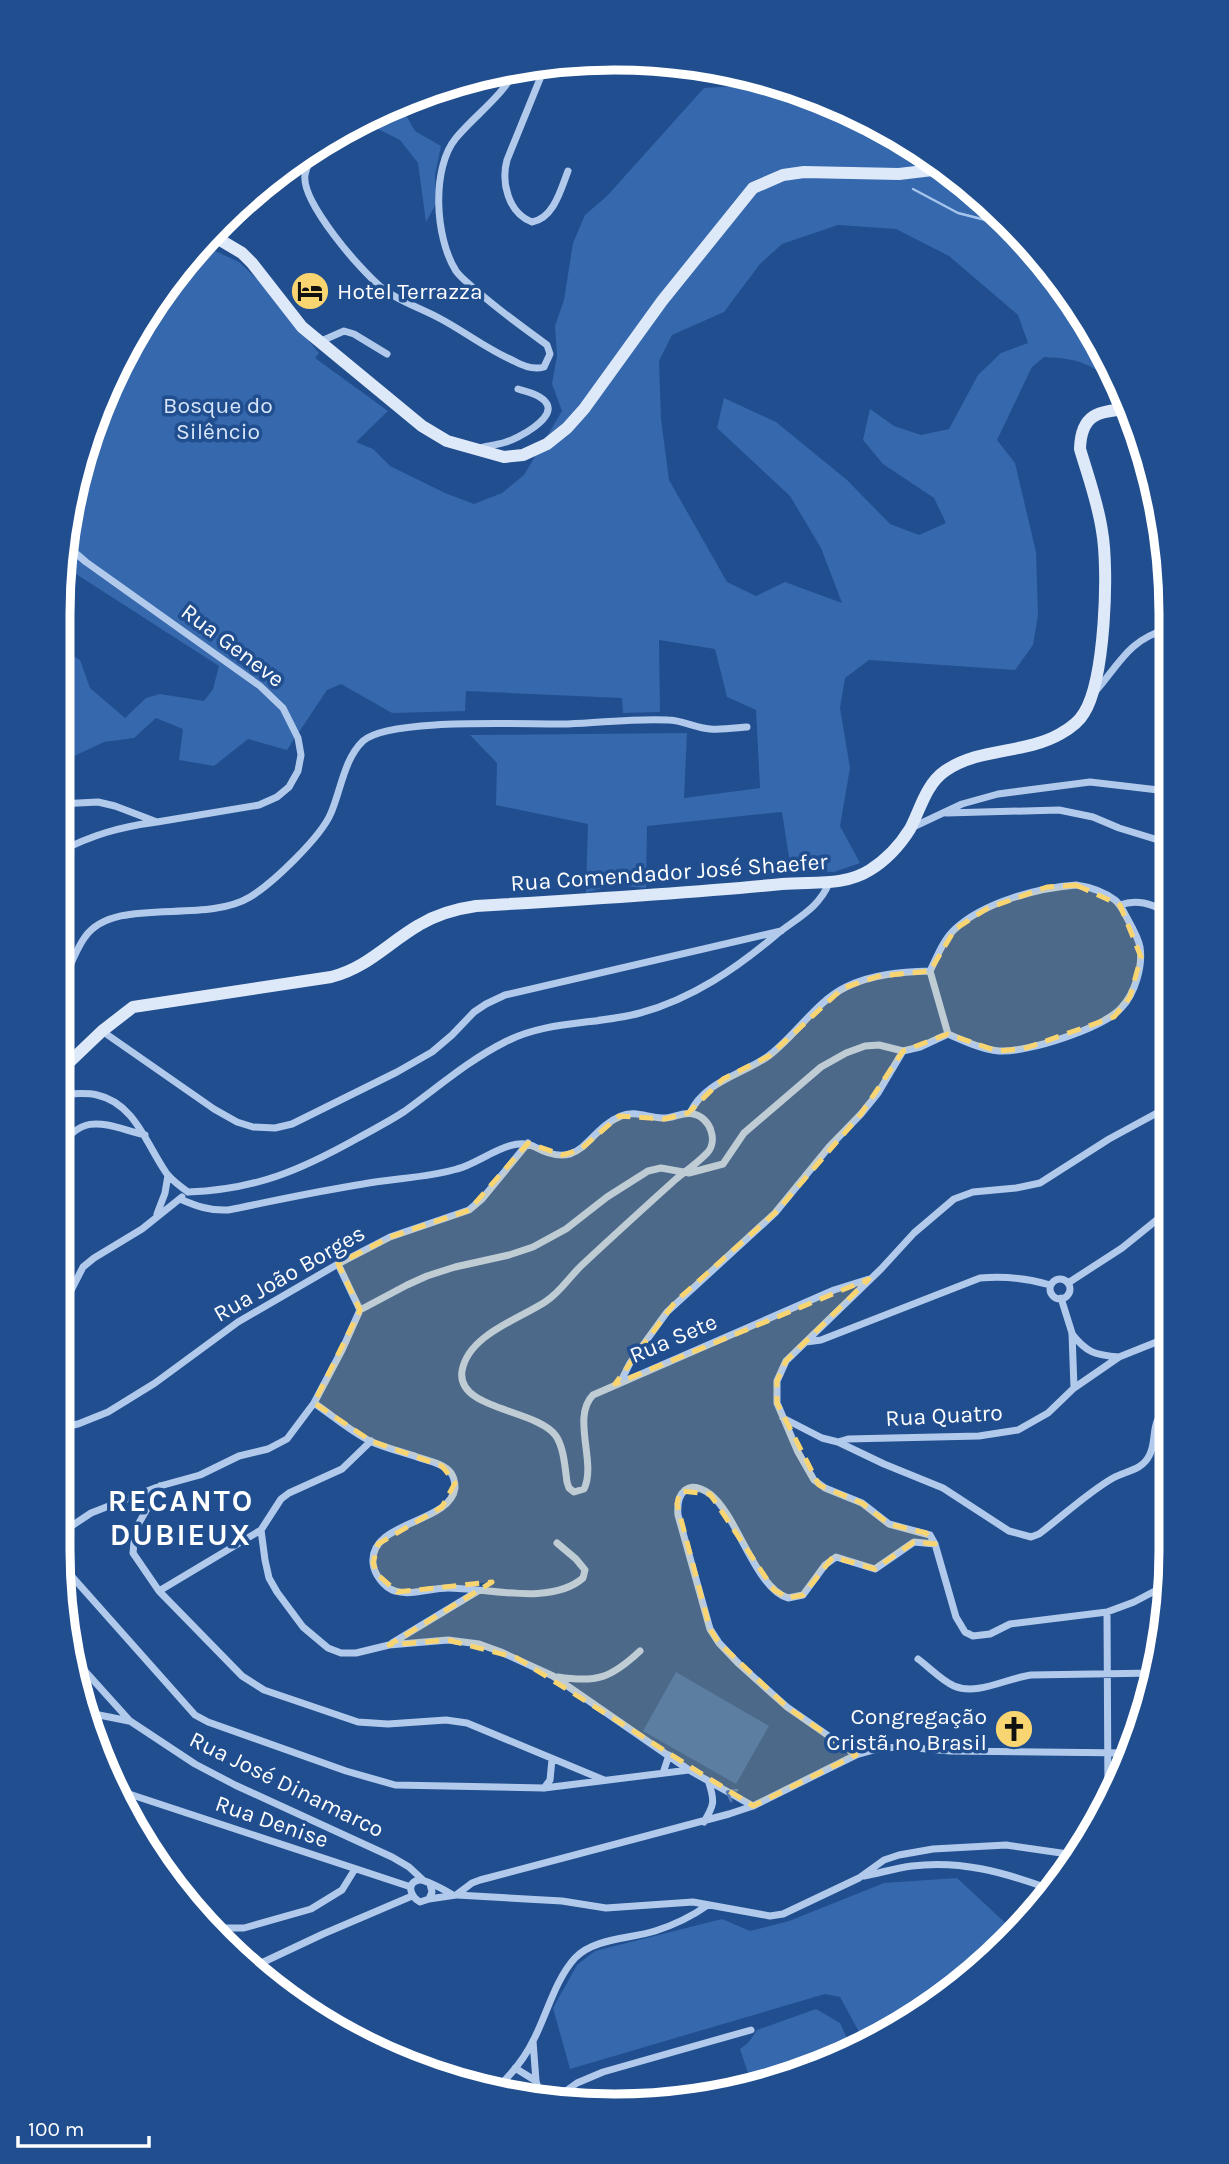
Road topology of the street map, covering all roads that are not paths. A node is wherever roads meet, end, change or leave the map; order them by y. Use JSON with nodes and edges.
{"nodes":[{"id":1,"x":541,"y":75,"type":"edge"},
{"id":2,"x":509,"y":80,"type":"edge"},
{"id":3,"x":309,"y":164,"type":"edge"},
{"id":4,"x":929,"y":170,"type":"edge"},
{"id":5,"x":568,"y":171,"type":"dead end"},
{"id":6,"x":219,"y":240,"type":"edge"},
{"id":7,"x":319,"y":342,"type":"junction"},
{"id":8,"x":387,"y":354,"type":"dead end"},
{"id":9,"x":518,"y":389,"type":"dead end"},
{"id":10,"x":1119,"y":409,"type":"edge"},
{"id":11,"x":471,"y":449,"type":"junction"},
{"id":12,"x":74,"y":552,"type":"edge"},
{"id":13,"x":1159,"y":632,"type":"edge"},
{"id":14,"x":1092,"y":697,"type":"junction"},
{"id":15,"x":747,"y":727,"type":"dead end"},
{"id":16,"x":1159,"y":790,"type":"edge"},
{"id":17,"x":70,"y":803,"type":"edge"},
{"id":18,"x":944,"y":813,"type":"junction"},
{"id":19,"x":157,"y":822,"type":"junction"},
{"id":20,"x":910,"y":828,"type":"junction"},
{"id":21,"x":1159,"y":840,"type":"edge"},
{"id":22,"x":70,"y":846,"type":"edge"},
{"id":23,"x":829,"y":883,"type":"junction"},
{"id":24,"x":1120,"y":905,"type":"junction"},
{"id":25,"x":1159,"y":908,"type":"edge"},
{"id":26,"x":780,"y":931,"type":"junction"},
{"id":27,"x":70,"y":968,"type":"edge"},
{"id":28,"x":930,"y":971,"type":"junction"},
{"id":29,"x":102,"y":1031,"type":"junction"},
{"id":30,"x":948,"y":1034,"type":"junction"},
{"id":31,"x":903,"y":1051,"type":"junction"},
{"id":32,"x":70,"y":1062,"type":"edge"},
{"id":33,"x":70,"y":1094,"type":"edge"},
{"id":34,"x":1159,"y":1112,"type":"edge"},
{"id":35,"x":690,"y":1113,"type":"junction"},
{"id":36,"x":70,"y":1134,"type":"edge"},
{"id":37,"x":145,"y":1136,"type":"junction"},
{"id":38,"x":528,"y":1143,"type":"junction"},
{"id":39,"x":684,"y":1173,"type":"junction"},
{"id":40,"x":168,"y":1175,"type":"junction"},
{"id":41,"x":188,"y":1192,"type":"junction"},
{"id":42,"x":180,"y":1199,"type":"junction"},
{"id":43,"x":155,"y":1218,"type":"junction"},
{"id":44,"x":1159,"y":1218,"type":"edge"},
{"id":45,"x":338,"y":1264,"type":"junction"},
{"id":46,"x":869,"y":1279,"type":"junction"},
{"id":47,"x":1068,"y":1283,"type":"junction"},
{"id":48,"x":1050,"y":1285,"type":"junction"},
{"id":49,"x":70,"y":1292,"type":"edge"},
{"id":50,"x":1061,"y":1298,"type":"junction"},
{"id":51,"x":360,"y":1310,"type":"junction"},
{"id":52,"x":1072,"y":1333,"type":"junction"},
{"id":53,"x":1159,"y":1341,"type":"edge"},
{"id":54,"x":806,"y":1342,"type":"junction"},
{"id":55,"x":1119,"y":1357,"type":"junction"},
{"id":56,"x":621,"y":1381,"type":"junction"},
{"id":57,"x":1074,"y":1388,"type":"junction"},
{"id":58,"x":314,"y":1403,"type":"junction"},
{"id":59,"x":782,"y":1418,"type":"junction"},
{"id":60,"x":1159,"y":1419,"type":"edge"},
{"id":61,"x":70,"y":1426,"type":"edge"},
{"id":62,"x":371,"y":1441,"type":"junction"},
{"id":63,"x":838,"y":1442,"type":"junction"},
{"id":64,"x":160,"y":1486,"type":"junction"},
{"id":65,"x":70,"y":1527,"type":"edge"},
{"id":66,"x":261,"y":1530,"type":"junction"},
{"id":67,"x":557,"y":1543,"type":"dead end"},
{"id":68,"x":935,"y":1544,"type":"junction"},
{"id":69,"x":71,"y":1575,"type":"edge"},
{"id":70,"x":479,"y":1590,"type":"junction"},
{"id":71,"x":1157,"y":1590,"type":"edge"},
{"id":72,"x":159,"y":1591,"type":"junction"},
{"id":73,"x":1107,"y":1612,"type":"junction"},
{"id":74,"x":389,"y":1645,"type":"junction"},
{"id":75,"x":640,"y":1651,"type":"dead end"},
{"id":76,"x":918,"y":1659,"type":"dead end"},
{"id":77,"x":84,"y":1669,"type":"edge"},
{"id":78,"x":1144,"y":1673,"type":"edge"},
{"id":79,"x":1106,"y":1674,"type":"junction"},
{"id":80,"x":553,"y":1676,"type":"junction"},
{"id":81,"x":96,"y":1714,"type":"edge"},
{"id":82,"x":130,"y":1721,"type":"junction"},
{"id":83,"x":1108,"y":1753,"type":"junction"},
{"id":84,"x":1120,"y":1753,"type":"edge"},
{"id":85,"x":669,"y":1755,"type":"junction"},
{"id":86,"x":856,"y":1755,"type":"junction"},
{"id":87,"x":552,"y":1759,"type":"junction"},
{"id":88,"x":689,"y":1770,"type":"junction"},
{"id":89,"x":663,"y":1773,"type":"junction"},
{"id":90,"x":1108,"y":1779,"type":"edge"},
{"id":91,"x":605,"y":1780,"type":"junction"},
{"id":92,"x":709,"y":1782,"type":"junction"},
{"id":93,"x":544,"y":1788,"type":"junction"},
{"id":94,"x":127,"y":1792,"type":"edge"},
{"id":95,"x":753,"y":1806,"type":"junction"},
{"id":96,"x":704,"y":1822,"type":"junction"},
{"id":97,"x":1066,"y":1854,"type":"edge"},
{"id":98,"x":355,"y":1869,"type":"junction"},
{"id":99,"x":859,"y":1878,"type":"junction"},
{"id":100,"x":426,"y":1882,"type":"junction"},
{"id":101,"x":1042,"y":1886,"type":"edge"},
{"id":102,"x":412,"y":1892,"type":"junction"},
{"id":103,"x":454,"y":1894,"type":"junction"},
{"id":104,"x":429,"y":1899,"type":"junction"},
{"id":105,"x":708,"y":1905,"type":"junction"},
{"id":106,"x":221,"y":1926,"type":"edge"},
{"id":107,"x":261,"y":1964,"type":"edge"},
{"id":108,"x":751,"y":2030,"type":"dead end"},
{"id":109,"x":533,"y":2041,"type":"junction"},
{"id":110,"x":514,"y":2067,"type":"junction"},
{"id":111,"x":536,"y":2081,"type":"junction"},
{"id":112,"x":501,"y":2082,"type":"edge"},
{"id":113,"x":538,"y":2088,"type":"edge"},
{"id":114,"x":565,"y":2091,"type":"edge"}],
"edges":[{"from":1,"to":5,"type":"street"},
{"from":2,"to":3,"type":"street"},
{"from":4,"to":11,"type":"street"},
{"from":6,"to":7,"type":"street"},
{"from":7,"to":8,"type":"street"},
{"from":7,"to":11,"type":"street"},
{"from":9,"to":11,"type":"street"},
{"from":10,"to":14,"type":"street","name":"Rua Comendador José Shaefer"},
{"from":12,"to":19,"type":"street","name":"Rua Geneve"},
{"from":13,"to":14,"type":"street"},
{"from":14,"to":20,"type":"street","name":"Rua Comendador José Shaefer"},
{"from":15,"to":27,"type":"street"},
{"from":16,"to":18,"type":"street"},
{"from":17,"to":19,"type":"street"},
{"from":18,"to":20,"type":"street"},
{"from":18,"to":21,"type":"street"},
{"from":19,"to":22,"type":"street","name":"Rua Geneve"},
{"from":20,"to":23,"type":"street","name":"Rua Comendador José Shaefer"},
{"from":23,"to":26,"type":"street"},
{"from":23,"to":29,"type":"street","name":"Rua Comendador José Shaefer"},
{"from":24,"to":25,"type":"street"},
{"from":24,"to":28,"type":"street"},
{"from":24,"to":30,"type":"street"},
{"from":26,"to":29,"type":"street"},
{"from":26,"to":41,"type":"street"},
{"from":28,"to":30,"type":"street"},
{"from":28,"to":35,"type":"street"},
{"from":29,"to":32,"type":"street","name":"Rua Comendador José Shaefer"},
{"from":30,"to":31,"type":"street"},
{"from":31,"to":39,"type":"street"},
{"from":31,"to":56,"type":"street"},
{"from":33,"to":37,"type":"street"},
{"from":34,"to":46,"type":"street"},
{"from":35,"to":38,"type":"street"},
{"from":35,"to":39,"type":"street"},
{"from":36,"to":37,"type":"street"},
{"from":37,"to":40,"type":"street"},
{"from":38,"to":42,"type":"street"},
{"from":38,"to":45,"type":"street","name":"Rua João Borges"},
{"from":39,"to":51,"type":"street"},
{"from":39,"to":56,"type":"street","name":"Rua Sete"},
{"from":40,"to":41,"type":"street"},
{"from":40,"to":43,"type":"street"},
{"from":41,"to":42,"type":"street"},
{"from":42,"to":43,"type":"street"},
{"from":43,"to":49,"type":"street"},
{"from":44,"to":47,"type":"street"},
{"from":45,"to":51,"type":"street"},
{"from":45,"to":61,"type":"street","name":"Rua João Borges"},
{"from":46,"to":54,"type":"street"},
{"from":46,"to":56,"type":"street","name":"Rua Sete"},
{"from":47,"to":48,"type":"street"},
{"from":47,"to":50,"type":"street"},
{"from":48,"to":50,"type":"street"},
{"from":48,"to":54,"type":"street"},
{"from":50,"to":52,"type":"street"},
{"from":51,"to":58,"type":"street"},
{"from":52,"to":55,"type":"street"},
{"from":52,"to":57,"type":"street"},
{"from":53,"to":55,"type":"street","name":"Rua Quatro"},
{"from":54,"to":59,"type":"street"},
{"from":55,"to":57,"type":"street","name":"Rua Quatro"},
{"from":57,"to":63,"type":"street","name":"Rua Quatro"},
{"from":58,"to":62,"type":"street"},
{"from":58,"to":64,"type":"street"},
{"from":59,"to":63,"type":"street","name":"Rua Quatro"},
{"from":59,"to":68,"type":"street"},
{"from":60,"to":63,"type":"street"},
{"from":62,"to":66,"type":"street"},
{"from":62,"to":70,"type":"street"},
{"from":64,"to":65,"type":"street"},
{"from":64,"to":72,"type":"street"},
{"from":66,"to":72,"type":"street"},
{"from":66,"to":74,"type":"street"},
{"from":67,"to":70,"type":"street"},
{"from":68,"to":73,"type":"street"},
{"from":68,"to":86,"type":"street"},
{"from":69,"to":93,"type":"street"},
{"from":70,"to":74,"type":"street"},
{"from":71,"to":73,"type":"street"},
{"from":72,"to":87,"type":"street"},
{"from":73,"to":79,"type":"street"},
{"from":74,"to":80,"type":"street"},
{"from":75,"to":80,"type":"street"},
{"from":76,"to":79,"type":"street"},
{"from":77,"to":82,"type":"street","name":"Rua José Dinamarco"},
{"from":78,"to":79,"type":"street"},
{"from":79,"to":83,"type":"street"},
{"from":80,"to":85,"type":"street"},
{"from":81,"to":82,"type":"street"},
{"from":82,"to":100,"type":"street","name":"Rua José Dinamarco"},
{"from":83,"to":84,"type":"street"},
{"from":83,"to":86,"type":"street"},
{"from":83,"to":90,"type":"street"},
{"from":85,"to":88,"type":"street"},
{"from":85,"to":89,"type":"street"},
{"from":86,"to":95,"type":"street"},
{"from":87,"to":91,"type":"street"},
{"from":87,"to":93,"type":"street"},
{"from":88,"to":89,"type":"street"},
{"from":88,"to":92,"type":"street"},
{"from":89,"to":91,"type":"street"},
{"from":91,"to":93,"type":"street"},
{"from":95,"to":92,"type":"street","one_way":true},
{"from":92,"to":96,"type":"street"},
{"from":94,"to":98,"type":"street","name":"Rua Denise"},
{"from":95,"to":96,"type":"street"},
{"from":96,"to":103,"type":"street"},
{"from":97,"to":99,"type":"street"},
{"from":98,"to":102,"type":"street","name":"Rua Denise"},
{"from":98,"to":106,"type":"street"},
{"from":99,"to":101,"type":"street"},
{"from":99,"to":105,"type":"street"},
{"from":100,"to":102,"type":"street"},
{"from":100,"to":103,"type":"street","name":"Rua José Dinamarco"},
{"from":100,"to":104,"type":"street"},
{"from":102,"to":104,"type":"street"},
{"from":102,"to":107,"type":"street"},
{"from":103,"to":104,"type":"street"},
{"from":103,"to":105,"type":"street"},
{"from":105,"to":109,"type":"street"},
{"from":108,"to":114,"type":"street"},
{"from":109,"to":110,"type":"street"},
{"from":109,"to":111,"type":"street"},
{"from":110,"to":111,"type":"street"},
{"from":110,"to":112,"type":"street"},
{"from":111,"to":113,"type":"street"}]}
